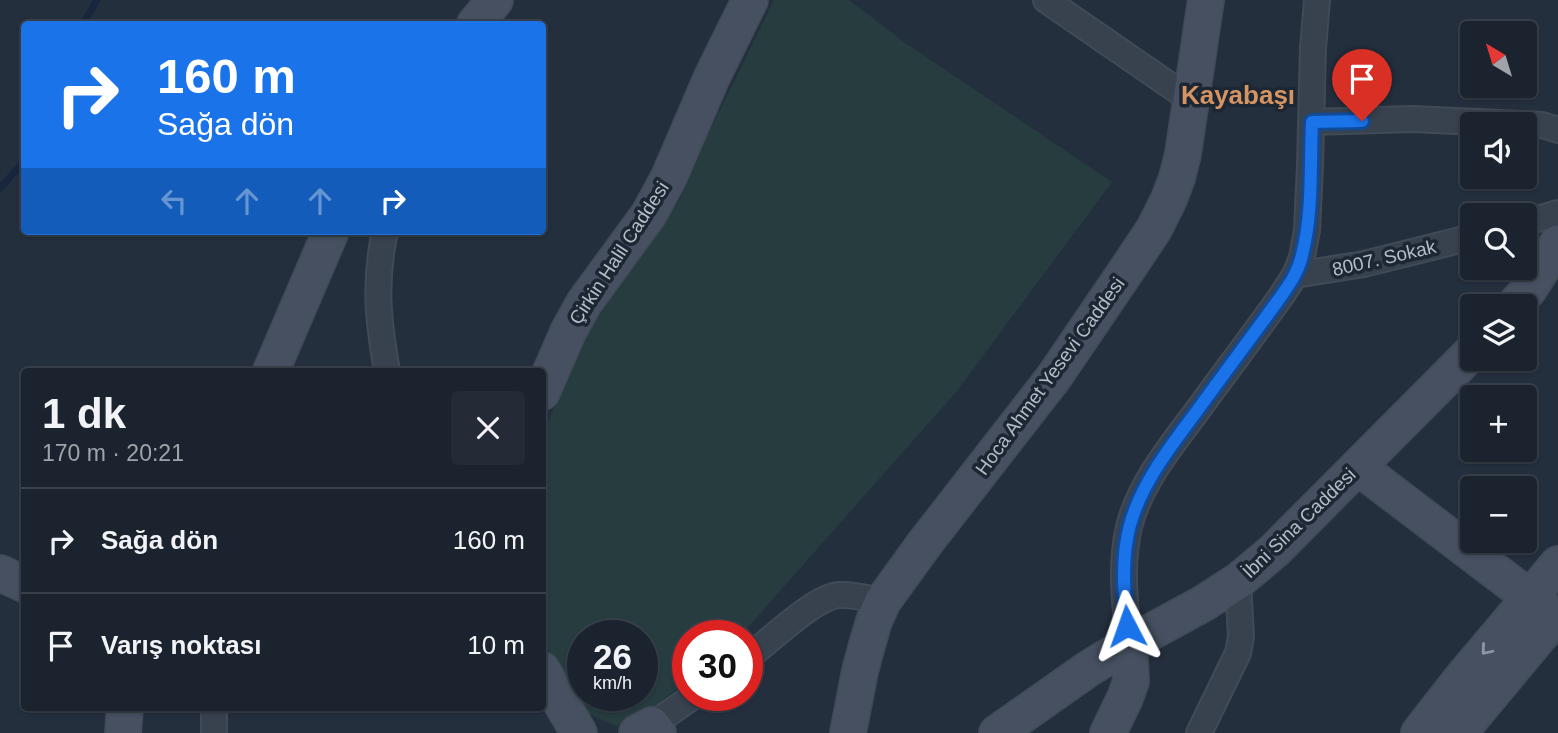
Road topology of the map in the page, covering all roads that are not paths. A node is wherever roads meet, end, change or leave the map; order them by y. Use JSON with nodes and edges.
{"nodes":[{"id":1,"x":495,"y":0,"type":"edge"},
{"id":2,"x":750,"y":0,"type":"edge"},
{"id":3,"x":1046,"y":0,"type":"edge"},
{"id":4,"x":1206,"y":0,"type":"edge"},
{"id":5,"x":1317,"y":0,"type":"edge"},
{"id":6,"x":478,"y":21,"type":"edge"},
{"id":7,"x":1191,"y":100,"type":"junction"},
{"id":8,"x":1460,"y":121,"type":"edge"},
{"id":9,"x":1312,"y":122,"type":"junction"},
{"id":10,"x":1537,"y":125,"type":"edge"},
{"id":11,"x":1558,"y":130,"type":"edge"},
{"id":12,"x":1558,"y":214,"type":"edge"},
{"id":13,"x":1537,"y":219,"type":"edge"},
{"id":14,"x":329,"y":235,"type":"edge"},
{"id":15,"x":384,"y":235,"type":"edge"},
{"id":16,"x":1460,"y":240,"type":"edge"},
{"id":17,"x":1558,"y":243,"type":"edge"},
{"id":18,"x":1295,"y":275,"type":"junction"},
{"id":19,"x":1525,"y":294,"type":"edge"},
{"id":20,"x":1460,"y":364,"type":"edge"},
{"id":21,"x":272,"y":368,"type":"edge"},
{"id":22,"x":387,"y":368,"type":"edge"},
{"id":23,"x":546,"y":383,"type":"edge"},
{"id":24,"x":1358,"y":467,"type":"junction"},
{"id":25,"x":1558,"y":564,"type":"edge"},
{"id":26,"x":0,"y":573,"type":"edge"},
{"id":27,"x":1238,"y":581,"type":"junction"},
{"id":28,"x":21,"y":583,"type":"edge"},
{"id":29,"x":883,"y":601,"type":"junction"},
{"id":30,"x":1550,"y":611,"type":"edge"},
{"id":31,"x":1129,"y":644,"type":"junction"},
{"id":32,"x":763,"y":645,"type":"edge"},
{"id":33,"x":546,"y":677,"type":"edge"},
{"id":34,"x":125,"y":711,"type":"edge"},
{"id":35,"x":214,"y":711,"type":"edge"},
{"id":36,"x":674,"y":711,"type":"edge"},
{"id":37,"x":649,"y":730,"type":"edge"},
{"id":38,"x":123,"y":733,"type":"edge"},
{"id":39,"x":214,"y":733,"type":"edge"},
{"id":40,"x":579,"y":733,"type":"edge"},
{"id":41,"x":848,"y":733,"type":"edge"},
{"id":42,"x":997,"y":733,"type":"edge"},
{"id":43,"x":1108,"y":733,"type":"edge"},
{"id":44,"x":1199,"y":733,"type":"edge"},
{"id":45,"x":1419,"y":733,"type":"edge"},
{"id":46,"x":1459,"y":733,"type":"edge"}],
"edges":[{"from":1,"to":6,"type":"street"},
{"from":2,"to":23,"type":"street","name":"Çirkin Halil Caddesi"},
{"from":3,"to":7,"type":"street"},
{"from":4,"to":7,"type":"street","name":"Hoca Ahmet Yesevi Caddesi"},
{"from":5,"to":9,"type":"street"},
{"from":7,"to":29,"type":"street","name":"Hoca Ahmet Yesevi Caddesi"},
{"from":8,"to":9,"type":"street"},
{"from":9,"to":18,"type":"street"},
{"from":10,"to":11,"type":"street"},
{"from":12,"to":13,"type":"street"},
{"from":14,"to":21,"type":"street"},
{"from":15,"to":22,"type":"street"},
{"from":16,"to":18,"type":"street","name":"8007. Sokak"},
{"from":17,"to":19,"type":"street"},
{"from":18,"to":31,"type":"street"},
{"from":20,"to":24,"type":"street","name":"İbni Sina Caddesi"},
{"from":24,"to":27,"type":"street","name":"İbni Sina Caddesi"},
{"from":24,"to":30,"type":"street"},
{"from":25,"to":30,"type":"street"},
{"from":26,"to":28,"type":"street"},
{"from":27,"to":31,"type":"street","name":"İbni Sina Caddesi"},
{"from":27,"to":44,"type":"street"},
{"from":29,"to":32,"type":"street"},
{"from":29,"to":41,"type":"street","name":"Hoca Ahmet Yesevi Caddesi"},
{"from":30,"to":45,"type":"street","one_way":true},
{"from":30,"to":46,"type":"street"},
{"from":31,"to":42,"type":"street","name":"İbni Sina Caddesi"},
{"from":31,"to":43,"type":"street"},
{"from":33,"to":40,"type":"street"},
{"from":34,"to":38,"type":"street"},
{"from":35,"to":39,"type":"street"},
{"from":36,"to":37,"type":"street"}]}
